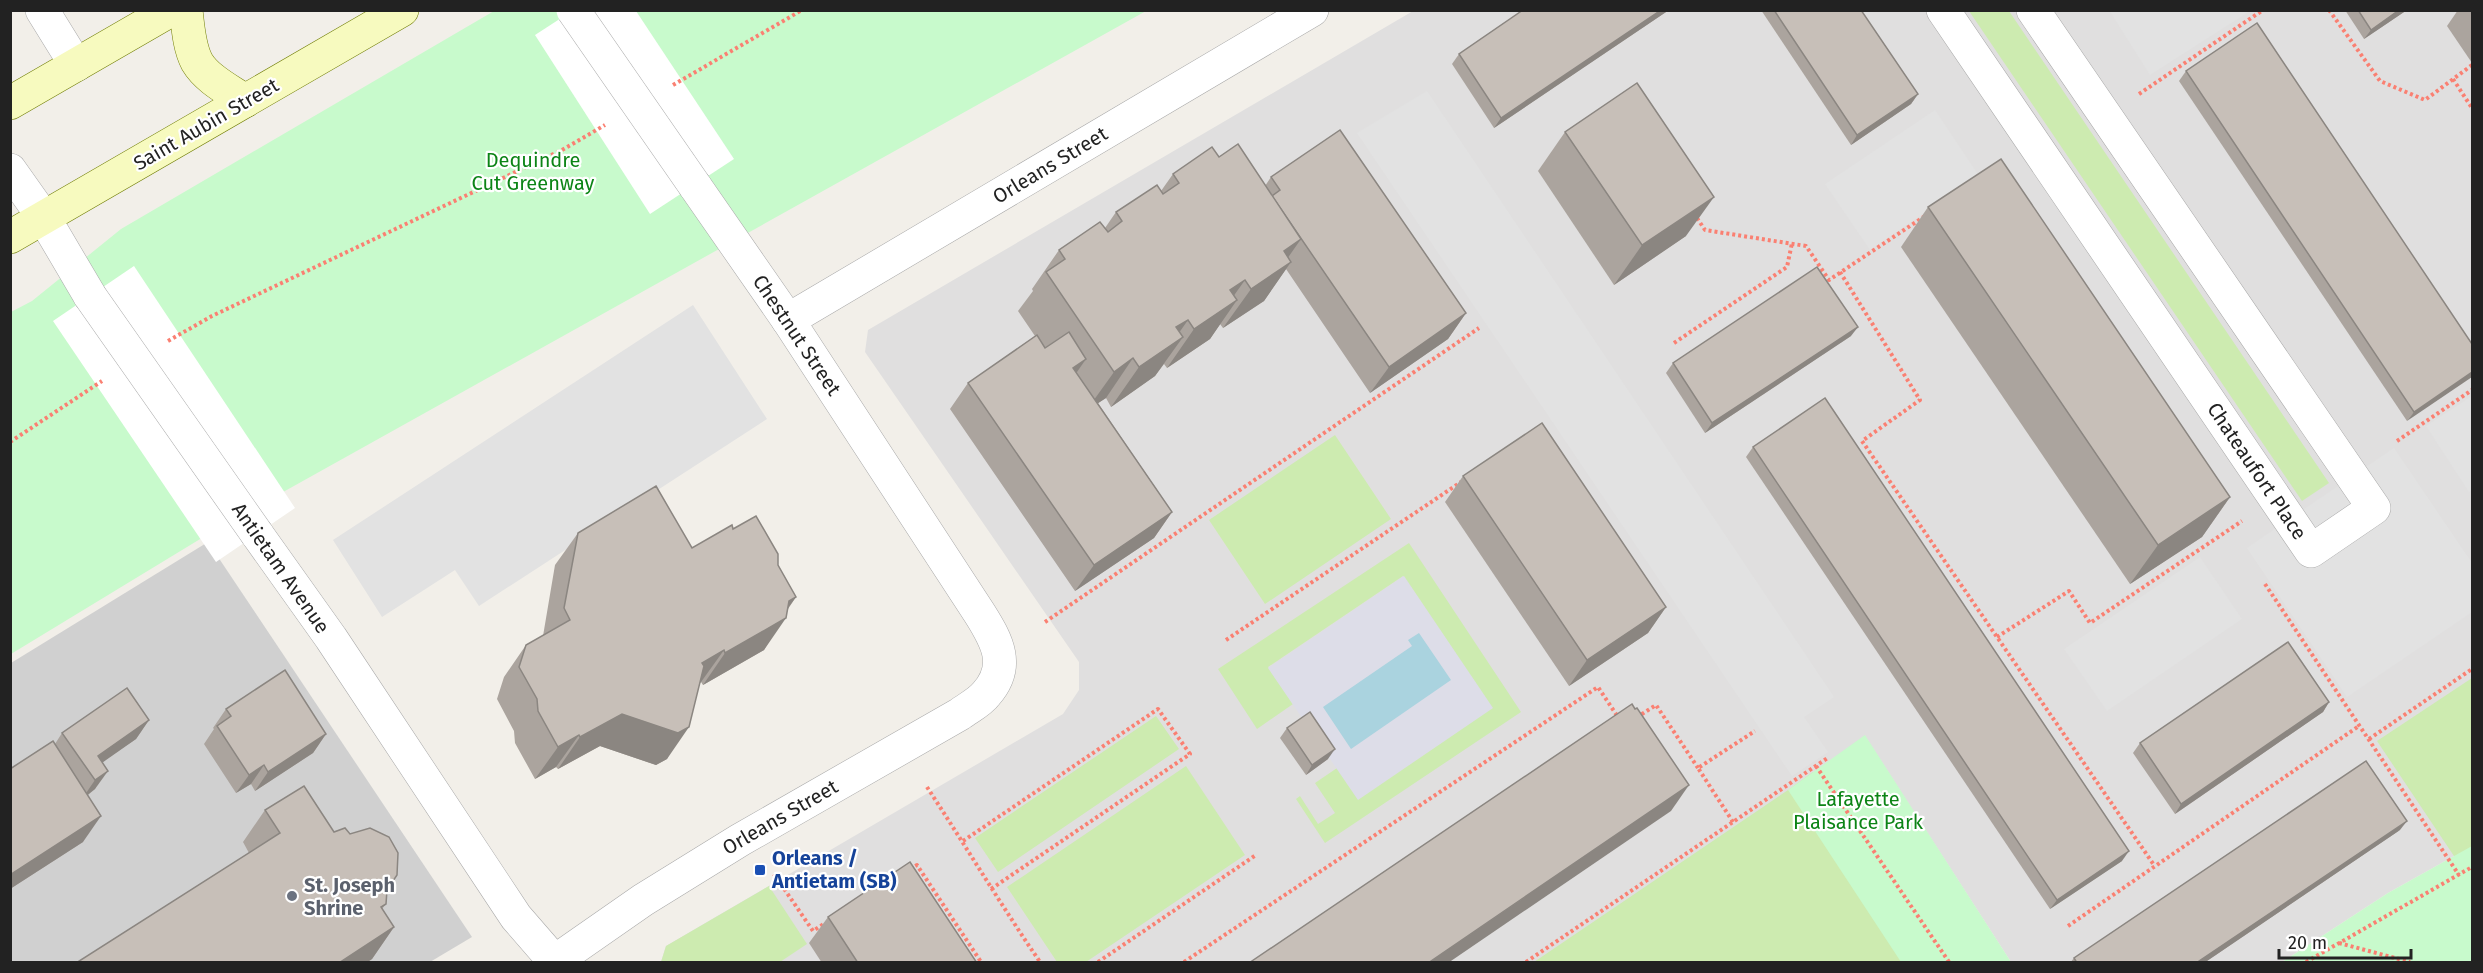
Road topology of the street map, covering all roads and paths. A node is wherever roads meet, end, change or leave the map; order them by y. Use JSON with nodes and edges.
{"nodes":[{"id":1,"x":42,"y":10,"type":"edge"},
{"id":2,"x":171,"y":10,"type":"edge"},
{"id":3,"x":186,"y":10,"type":"edge"},
{"id":4,"x":402,"y":10,"type":"edge"},
{"id":5,"x":573,"y":10,"type":"edge"},
{"id":6,"x":802,"y":10,"type":"edge"},
{"id":7,"x":1312,"y":10,"type":"edge"},
{"id":8,"x":1943,"y":10,"type":"edge"},
{"id":9,"x":2033,"y":10,"type":"edge"},
{"id":10,"x":2263,"y":10,"type":"edge"},
{"id":11,"x":2330,"y":10,"type":"edge"},
{"id":12,"x":76,"y":65,"type":"junction"},
{"id":13,"x":2472,"y":65,"type":"edge"},
{"id":14,"x":2453,"y":79,"type":"junction"},
{"id":15,"x":672,"y":86,"type":"dead end"},
{"id":16,"x":2138,"y":94,"type":"dead end"},
{"id":17,"x":245,"y":101,"type":"junction"},
{"id":18,"x":10,"y":103,"type":"edge"},
{"id":19,"x":2472,"y":108,"type":"edge"},
{"id":20,"x":612,"y":121,"type":"dead end"},
{"id":21,"x":10,"y":170,"type":"edge"},
{"id":22,"x":1693,"y":212,"type":"edge"},
{"id":23,"x":1926,"y":215,"type":"dead end"},
{"id":24,"x":44,"y":218,"type":"junction"},
{"id":25,"x":10,"y":237,"type":"edge"},
{"id":26,"x":1792,"y":243,"type":"junction"},
{"id":27,"x":1840,"y":273,"type":"junction"},
{"id":28,"x":788,"y":320,"type":"junction"},
{"id":29,"x":1479,"y":328,"type":"dead end"},
{"id":30,"x":1674,"y":343,"type":"dead end"},
{"id":31,"x":160,"y":346,"type":"dead end"},
{"id":32,"x":105,"y":379,"type":"dead end"},
{"id":33,"x":2472,"y":390,"type":"edge"},
{"id":34,"x":10,"y":441,"type":"edge"},
{"id":35,"x":2397,"y":441,"type":"dead end"},
{"id":36,"x":1468,"y":477,"type":"edge"},
{"id":37,"x":2245,"y":519,"type":"dead end"},
{"id":38,"x":2265,"y":584,"type":"dead end"},
{"id":39,"x":1045,"y":622,"type":"dead end"},
{"id":40,"x":1997,"y":637,"type":"junction"},
{"id":41,"x":1226,"y":640,"type":"dead end"},
{"id":42,"x":2472,"y":669,"type":"edge"},
{"id":43,"x":1000,"y":670,"type":"joint"},
{"id":44,"x":1623,"y":725,"type":"edge"},
{"id":45,"x":1646,"y":725,"type":"edge"},
{"id":46,"x":2360,"y":726,"type":"junction"},
{"id":47,"x":1755,"y":731,"type":"dead end"},
{"id":48,"x":2369,"y":739,"type":"junction"},
{"id":49,"x":1829,"y":757,"type":"dead end"},
{"id":50,"x":1816,"y":766,"type":"junction"},
{"id":51,"x":1698,"y":768,"type":"junction"},
{"id":52,"x":927,"y":787,"type":"dead end"},
{"id":53,"x":1733,"y":822,"type":"junction"},
{"id":54,"x":963,"y":841,"type":"junction"},
{"id":55,"x":1256,"y":855,"type":"dead end"},
{"id":56,"x":2154,"y":865,"type":"junction"},
{"id":57,"x":2472,"y":867,"type":"edge"},
{"id":58,"x":908,"y":871,"type":"edge"},
{"id":59,"x":774,"y":874,"type":"dead end"},
{"id":60,"x":2459,"y":875,"type":"junction"},
{"id":61,"x":991,"y":889,"type":"junction"},
{"id":62,"x":829,"y":921,"type":"edge"},
{"id":63,"x":2068,"y":926,"type":"dead end"},
{"id":64,"x":2339,"y":943,"type":"junction"},
{"id":65,"x":555,"y":962,"type":"edge"},
{"id":66,"x":981,"y":963,"type":"edge"},
{"id":67,"x":1040,"y":963,"type":"edge"},
{"id":68,"x":1098,"y":963,"type":"edge"},
{"id":69,"x":1184,"y":963,"type":"edge"},
{"id":70,"x":1527,"y":963,"type":"edge"},
{"id":71,"x":1949,"y":963,"type":"edge"},
{"id":72,"x":2306,"y":963,"type":"edge"},
{"id":73,"x":2410,"y":963,"type":"edge"}],
"edges":[{"from":1,"to":12,"type":"street"},
{"from":2,"to":12,"type":"main road"},
{"from":3,"to":17,"type":"main road"},
{"from":4,"to":17,"type":"main road","name":"Saint Aubin Street"},
{"from":5,"to":28,"type":"street","name":"Chestnut Street","bridge":true},
{"from":6,"to":15,"type":"path"},
{"from":7,"to":28,"type":"street","name":"Orleans Street"},
{"from":8,"to":9,"type":"street","name":"Chateaufort Place"},
{"from":10,"to":16,"type":"path"},
{"from":11,"to":14,"type":"path"},
{"from":12,"to":18,"type":"main road"},
{"from":13,"to":14,"type":"path"},
{"from":14,"to":19,"type":"path"},
{"from":17,"to":24,"type":"main road","name":"Saint Aubin Street"},
{"from":20,"to":31,"type":"path"},
{"from":21,"to":24,"type":"street","name":"Antietam Avenue"},
{"from":22,"to":26,"type":"path"},
{"from":23,"to":27,"type":"path"},
{"from":24,"to":25,"type":"main road","name":"Saint Aubin Street"},
{"from":24,"to":65,"type":"street","name":"Antietam Avenue","bridge":true},
{"from":26,"to":27,"type":"path"},
{"from":26,"to":30,"type":"path"},
{"from":27,"to":40,"type":"path"},
{"from":28,"to":43,"type":"street","name":"Chestnut Street"},
{"from":29,"to":39,"type":"path"},
{"from":32,"to":34,"type":"path"},
{"from":33,"to":35,"type":"path"},
{"from":36,"to":41,"type":"path"},
{"from":37,"to":40,"type":"path"},
{"from":38,"to":46,"type":"path"},
{"from":40,"to":56,"type":"path"},
{"from":42,"to":48,"type":"path"},
{"from":43,"to":65,"type":"street","name":"Orleans Street"},
{"from":44,"to":69,"type":"path"},
{"from":45,"to":51,"type":"path"},
{"from":46,"to":48,"type":"path"},
{"from":46,"to":56,"type":"path"},
{"from":47,"to":51,"type":"path"},
{"from":48,"to":60,"type":"path"},
{"from":49,"to":50,"type":"path"},
{"from":50,"to":53,"type":"path"},
{"from":50,"to":71,"type":"path"},
{"from":51,"to":53,"type":"path"},
{"from":52,"to":54,"type":"path"},
{"from":53,"to":70,"type":"path"},
{"from":54,"to":61,"type":"path"},
{"from":54,"to":61,"type":"path"},
{"from":55,"to":68,"type":"path"},
{"from":56,"to":63,"type":"path"},
{"from":57,"to":60,"type":"path"},
{"from":58,"to":66,"type":"path"},
{"from":59,"to":62,"type":"path"},
{"from":60,"to":64,"type":"path"},
{"from":61,"to":67,"type":"path"},
{"from":64,"to":72,"type":"path"},
{"from":64,"to":73,"type":"path"}]}
